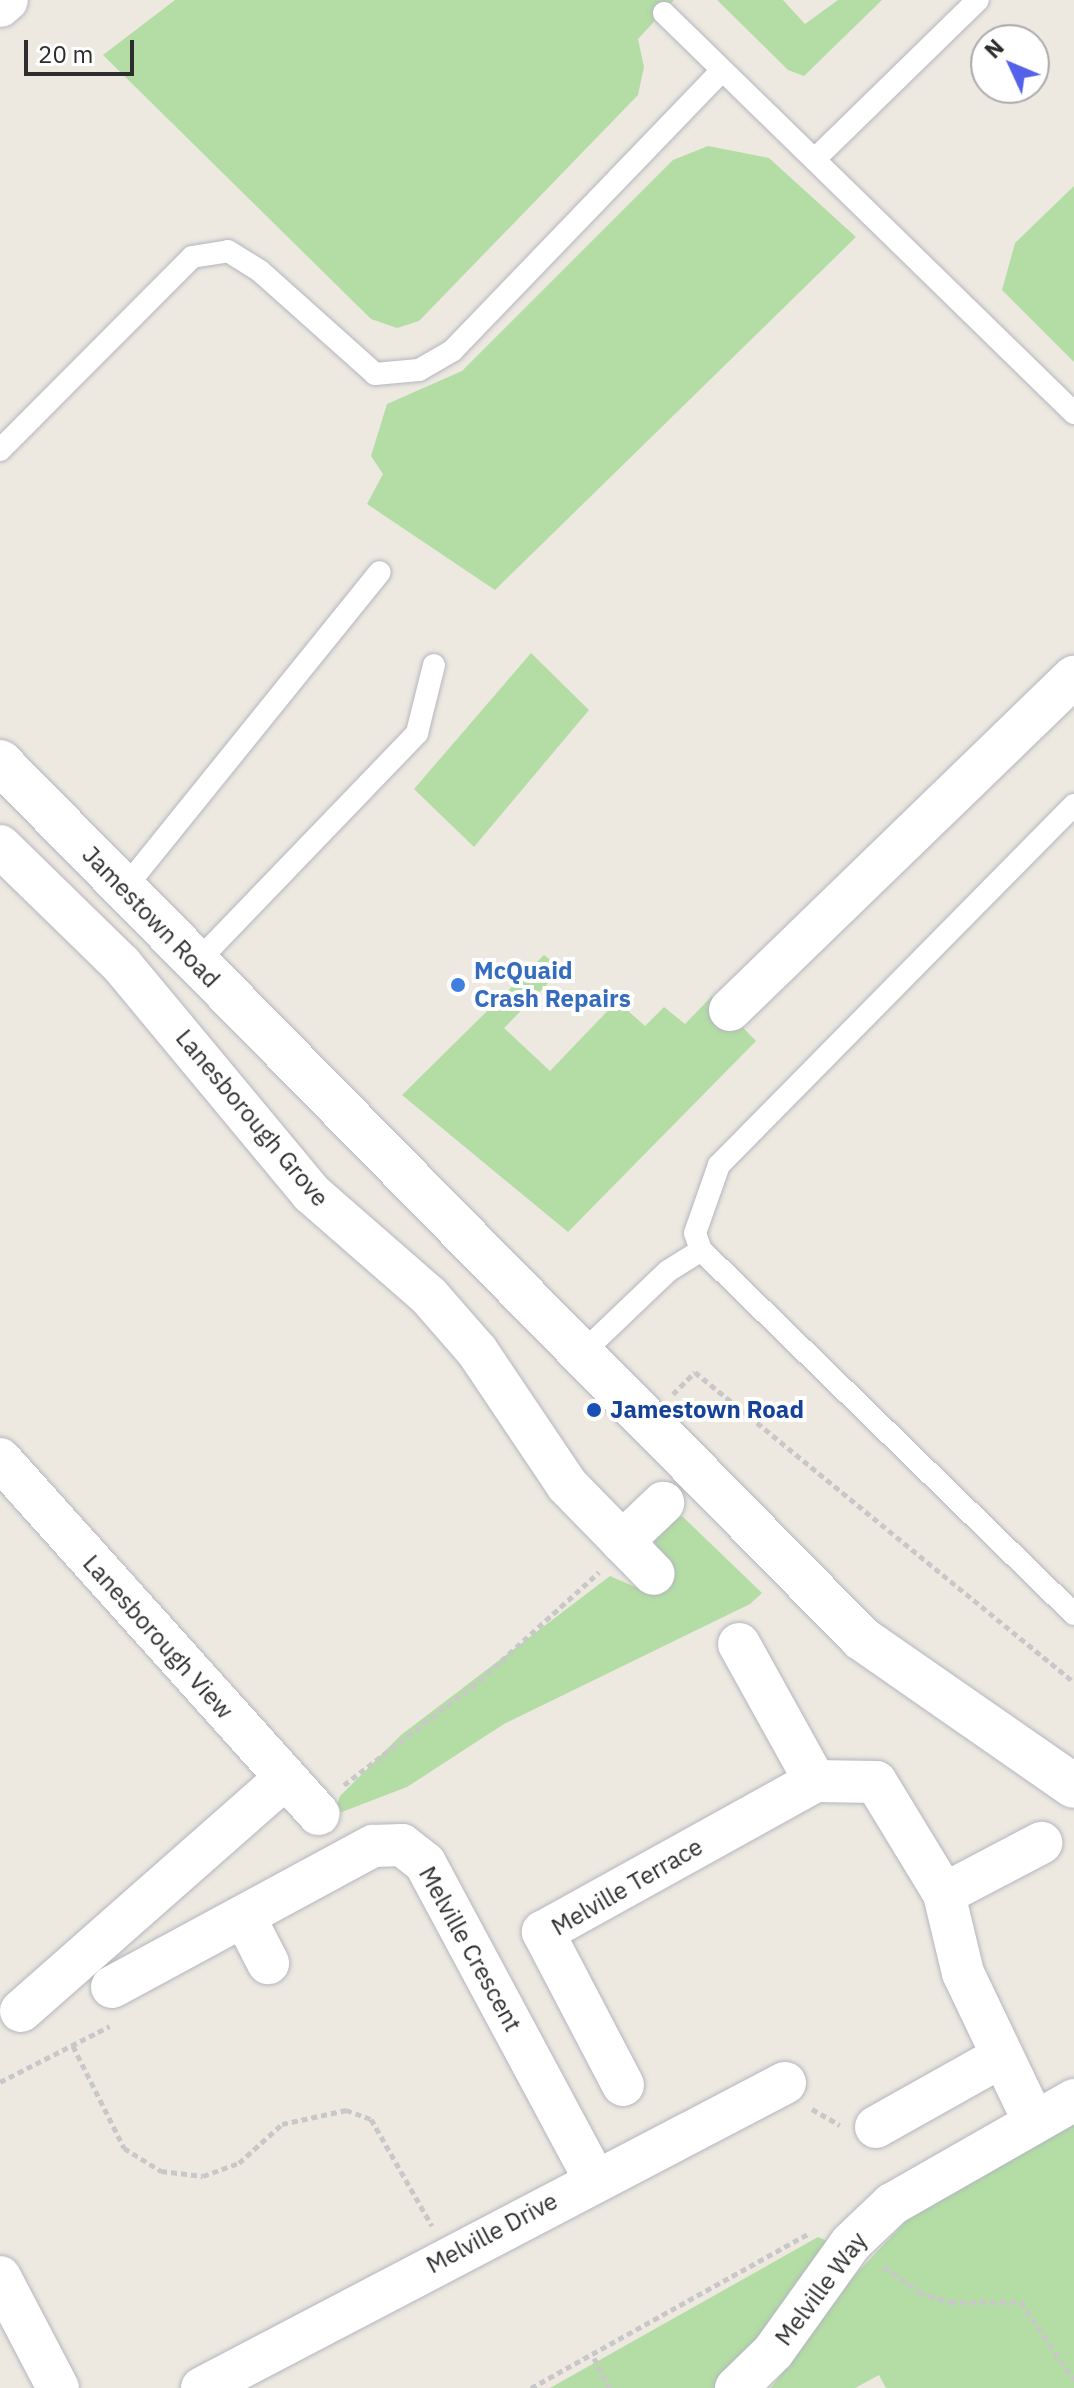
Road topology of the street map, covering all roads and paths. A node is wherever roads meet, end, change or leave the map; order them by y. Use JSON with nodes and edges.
{"nodes":[{"id":1,"x":7,"y":0,"type":"edge"},
{"id":2,"x":978,"y":0,"type":"edge"},
{"id":3,"x":0,"y":6,"type":"edge"},
{"id":4,"x":664,"y":13,"type":"dead end"},
{"id":5,"x":722,"y":70,"type":"junction"},
{"id":6,"x":816,"y":158,"type":"junction"},
{"id":7,"x":1074,"y":413,"type":"edge"},
{"id":8,"x":0,"y":450,"type":"edge"},
{"id":9,"x":380,"y":572,"type":"dead end"},
{"id":10,"x":434,"y":665,"type":"dead end"},
{"id":11,"x":1074,"y":677,"type":"edge"},
{"id":12,"x":0,"y":762,"type":"edge"},
{"id":13,"x":1074,"y":805,"type":"edge"},
{"id":14,"x":0,"y":846,"type":"edge"},
{"id":15,"x":124,"y":889,"type":"junction"},
{"id":16,"x":196,"y":963,"type":"junction"},
{"id":17,"x":730,"y":1010,"type":"dead end"},
{"id":18,"x":701,"y":1250,"type":"junction"},
{"id":19,"x":579,"y":1356,"type":"junction"},
{"id":20,"x":664,"y":1403,"type":"dead end"},
{"id":21,"x":0,"y":1459,"type":"edge"},
{"id":22,"x":663,"y":1503,"type":"dead end"},
{"id":23,"x":608,"y":1554,"type":"junction"},
{"id":24,"x":654,"y":1574,"type":"dead end"},
{"id":25,"x":1074,"y":1614,"type":"edge"},
{"id":26,"x":739,"y":1644,"type":"dead end"},
{"id":27,"x":1074,"y":1682,"type":"edge"},
{"id":28,"x":284,"y":1779,"type":"junction"},
{"id":29,"x":815,"y":1781,"type":"junction"},
{"id":30,"x":1074,"y":1786,"type":"edge"},
{"id":31,"x":326,"y":1801,"type":"joint"},
{"id":32,"x":1041,"y":1843,"type":"dead end"},
{"id":33,"x":944,"y":1894,"type":"junction"},
{"id":34,"x":244,"y":1916,"type":"junction"},
{"id":35,"x":268,"y":1963,"type":"dead end"},
{"id":36,"x":112,"y":1987,"type":"joint"},
{"id":37,"x":21,"y":2011,"type":"dead end"},
{"id":38,"x":73,"y":2046,"type":"junction"},
{"id":39,"x":999,"y":2058,"type":"junction"},
{"id":40,"x":0,"y":2082,"type":"edge"},
{"id":41,"x":785,"y":2083,"type":"joint"},
{"id":42,"x":623,"y":2085,"type":"dead end"},
{"id":43,"x":1074,"y":2100,"type":"edge"},
{"id":44,"x":1033,"y":2120,"type":"junction"},
{"id":45,"x":876,"y":2127,"type":"joint"},
{"id":46,"x":594,"y":2178,"type":"junction"},
{"id":47,"x":851,"y":2243,"type":"junction"},
{"id":48,"x":449,"y":2255,"type":"junction"},
{"id":49,"x":0,"y":2277,"type":"edge"},
{"id":50,"x":594,"y":2358,"type":"junction"},
{"id":51,"x":1074,"y":2380,"type":"edge"},
{"id":52,"x":209,"y":2387,"type":"edge"},
{"id":53,"x":58,"y":2388,"type":"edge"},
{"id":54,"x":531,"y":2388,"type":"edge"},
{"id":55,"x":609,"y":2388,"type":"edge"},
{"id":56,"x":736,"y":2388,"type":"edge"}],
"edges":[{"from":1,"to":3,"type":"street"},
{"from":2,"to":6,"type":"lane"},
{"from":4,"to":5,"type":"lane"},
{"from":5,"to":6,"type":"lane"},
{"from":5,"to":8,"type":"lane"},
{"from":6,"to":7,"type":"lane"},
{"from":9,"to":15,"type":"lane"},
{"from":10,"to":16,"type":"lane"},
{"from":11,"to":17,"type":"street"},
{"from":12,"to":15,"type":"street","name":"Jamestown Road"},
{"from":13,"to":18,"type":"lane"},
{"from":14,"to":23,"type":"street","name":"Lanesborough Grove"},
{"from":15,"to":16,"type":"street","name":"Jamestown Road"},
{"from":16,"to":19,"type":"street","name":"Jamestown Road"},
{"from":18,"to":19,"type":"lane"},
{"from":18,"to":25,"type":"lane"},
{"from":19,"to":30,"type":"street","name":"Jamestown Road"},
{"from":20,"to":27,"type":"path"},
{"from":21,"to":28,"type":"street","name":"Lanesborough View"},
{"from":22,"to":23,"type":"street"},
{"from":23,"to":24,"type":"street","name":"Lanesborough Grove"},
{"from":23,"to":31,"type":"path"},
{"from":26,"to":29,"type":"street"},
{"from":28,"to":31,"type":"street","name":"Lanesborough View"},
{"from":28,"to":37,"type":"street"},
{"from":29,"to":33,"type":"street"},
{"from":29,"to":42,"type":"street","name":"Melville Terrace"},
{"from":32,"to":33,"type":"street"},
{"from":33,"to":39,"type":"street"},
{"from":34,"to":35,"type":"street"},
{"from":34,"to":36,"type":"street","name":"Melville Crescent"},
{"from":34,"to":46,"type":"street","name":"Melville Crescent"},
{"from":36,"to":38,"type":"path"},
{"from":38,"to":40,"type":"path"},
{"from":38,"to":48,"type":"path"},
{"from":39,"to":44,"type":"street"},
{"from":39,"to":45,"type":"street"},
{"from":41,"to":45,"type":"path"},
{"from":41,"to":46,"type":"street","name":"Melville Drive"},
{"from":43,"to":44,"type":"street"},
{"from":44,"to":47,"type":"street","name":"Melville Way"},
{"from":46,"to":48,"type":"street","name":"Melville Drive"},
{"from":47,"to":50,"type":"path"},
{"from":47,"to":51,"type":"path"},
{"from":47,"to":56,"type":"street","name":"Melville Way"},
{"from":48,"to":52,"type":"street","name":"Melville Drive"},
{"from":49,"to":53,"type":"street"},
{"from":50,"to":54,"type":"path"},
{"from":50,"to":55,"type":"path"}]}
